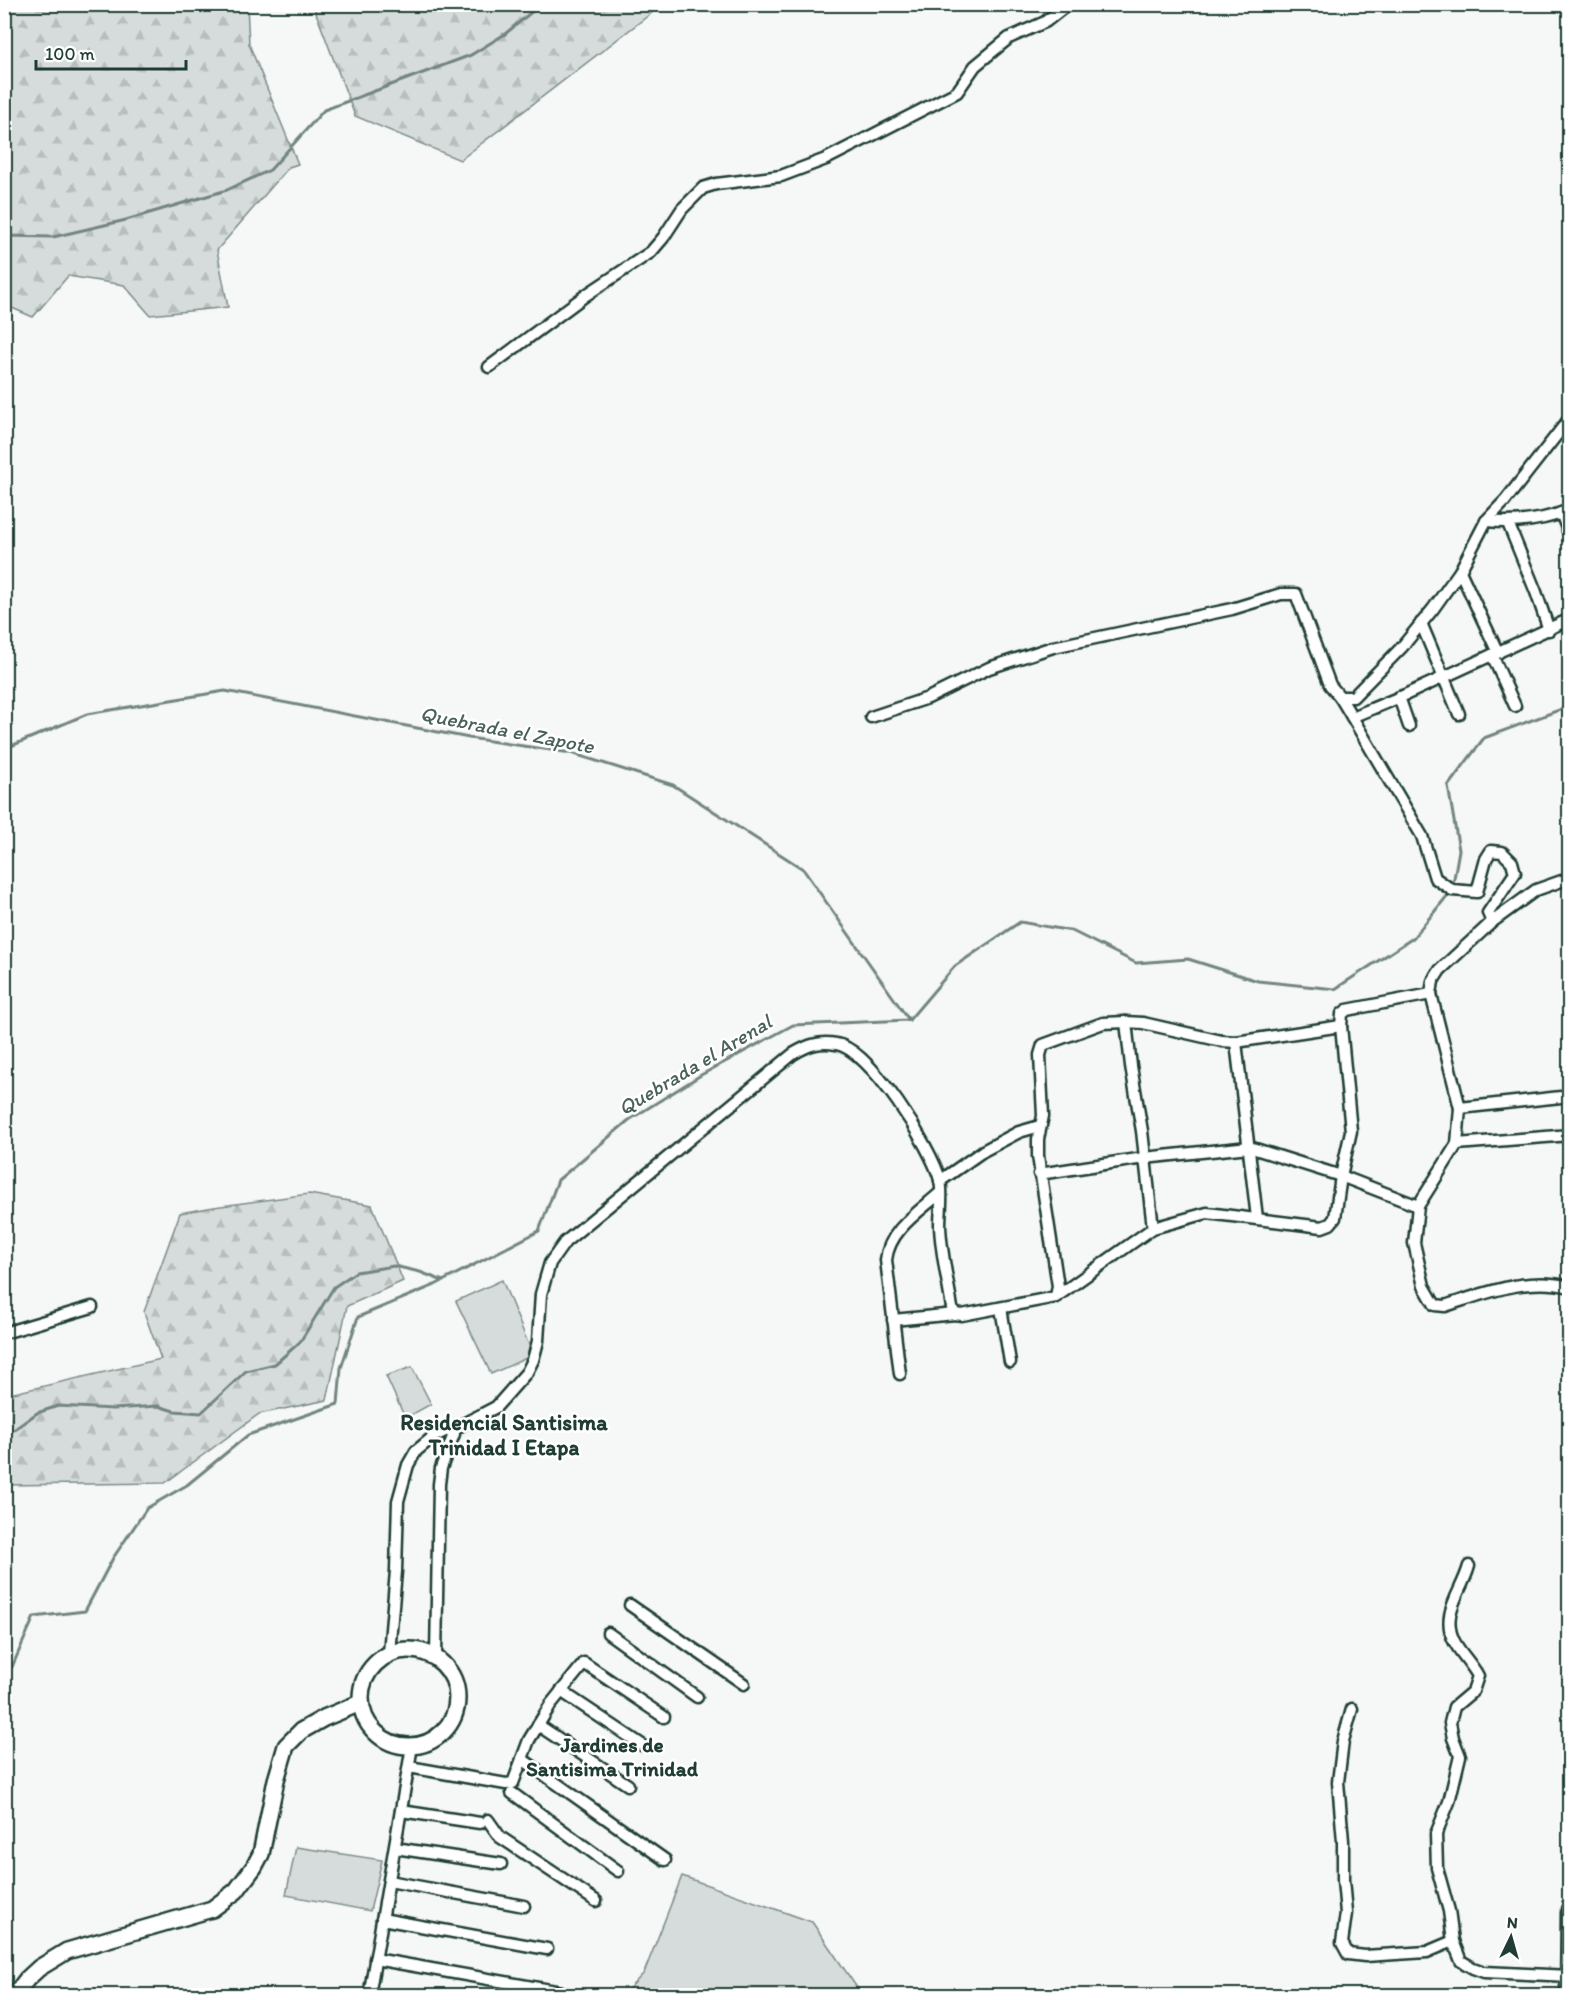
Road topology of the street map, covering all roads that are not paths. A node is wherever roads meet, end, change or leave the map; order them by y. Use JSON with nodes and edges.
{"nodes":[{"id":1,"x":1068,"y":4,"type":"edge"},
{"id":2,"x":489,"y":367,"type":"dead end"},
{"id":3,"x":1569,"y":418,"type":"edge"},
{"id":4,"x":1565,"y":512,"type":"edge"},
{"id":5,"x":1486,"y":521,"type":"junction"},
{"id":6,"x":1508,"y":523,"type":"junction"},
{"id":7,"x":1569,"y":536,"type":"edge"},
{"id":8,"x":1460,"y":571,"type":"junction"},
{"id":9,"x":1569,"y":619,"type":"edge"},
{"id":10,"x":1421,"y":623,"type":"junction"},
{"id":11,"x":1549,"y":630,"type":"junction"},
{"id":12,"x":1495,"y":654,"type":"junction"},
{"id":13,"x":1445,"y":677,"type":"junction"},
{"id":14,"x":1340,"y":697,"type":"junction"},
{"id":15,"x":1399,"y":697,"type":"junction"},
{"id":16,"x":1515,"y":706,"type":"dead end"},
{"id":17,"x":1459,"y":714,"type":"dead end"},
{"id":18,"x":871,"y":717,"type":"dead end"},
{"id":19,"x":1352,"y":717,"type":"junction"},
{"id":20,"x":1409,"y":726,"type":"dead end"},
{"id":21,"x":1569,"y":878,"type":"edge"},
{"id":22,"x":1492,"y":922,"type":"junction"},
{"id":23,"x":1431,"y":994,"type":"junction"},
{"id":24,"x":1126,"y":1022,"type":"junction"},
{"id":25,"x":1341,"y":1026,"type":"junction"},
{"id":26,"x":1236,"y":1042,"type":"junction"},
{"id":27,"x":1569,"y":1096,"type":"edge"},
{"id":28,"x":1460,"y":1108,"type":"junction"},
{"id":29,"x":1040,"y":1126,"type":"junction"},
{"id":30,"x":1569,"y":1135,"type":"edge"},
{"id":31,"x":1457,"y":1144,"type":"junction"},
{"id":32,"x":1249,"y":1147,"type":"junction"},
{"id":33,"x":1038,"y":1156,"type":"junction"},
{"id":34,"x":1144,"y":1158,"type":"junction"},
{"id":35,"x":1058,"y":1171,"type":"junction"},
{"id":36,"x":1039,"y":1174,"type":"junction"},
{"id":37,"x":1341,"y":1176,"type":"junction"},
{"id":38,"x":940,"y":1181,"type":"junction"},
{"id":39,"x":940,"y":1193,"type":"junction"},
{"id":40,"x":1418,"y":1206,"type":"junction"},
{"id":41,"x":1257,"y":1218,"type":"junction"},
{"id":42,"x":1153,"y":1228,"type":"junction"},
{"id":43,"x":1569,"y":1287,"type":"edge"},
{"id":44,"x":1060,"y":1291,"type":"junction"},
{"id":45,"x":92,"y":1307,"type":"dead end"},
{"id":46,"x":1000,"y":1308,"type":"junction"},
{"id":47,"x":955,"y":1314,"type":"junction"},
{"id":48,"x":893,"y":1320,"type":"junction"},
{"id":49,"x":4,"y":1333,"type":"edge"},
{"id":50,"x":1010,"y":1362,"type":"dead end"},
{"id":51,"x":900,"y":1374,"type":"dead end"},
{"id":52,"x":452,"y":1430,"type":"junction"},
{"id":53,"x":1469,"y":1566,"type":"dead end"},
{"id":54,"x":630,"y":1605,"type":"dead end"},
{"id":55,"x":608,"y":1633,"type":"dead end"},
{"id":56,"x":389,"y":1653,"type":"junction"},
{"id":57,"x":436,"y":1658,"type":"junction"},
{"id":58,"x":744,"y":1684,"type":"dead end"},
{"id":59,"x":561,"y":1691,"type":"junction"},
{"id":60,"x":698,"y":1697,"type":"dead end"},
{"id":61,"x":360,"y":1703,"type":"junction"},
{"id":62,"x":1352,"y":1709,"type":"dead end"},
{"id":63,"x":664,"y":1717,"type":"dead end"},
{"id":64,"x":538,"y":1725,"type":"junction"},
{"id":65,"x":642,"y":1745,"type":"dead end"},
{"id":66,"x":412,"y":1746,"type":"junction"},
{"id":67,"x":522,"y":1759,"type":"junction"},
{"id":68,"x":409,"y":1767,"type":"junction"},
{"id":69,"x":628,"y":1785,"type":"dead end"},
{"id":70,"x":512,"y":1793,"type":"dead end"},
{"id":71,"x":401,"y":1811,"type":"junction"},
{"id":72,"x":395,"y":1848,"type":"junction"},
{"id":73,"x":665,"y":1860,"type":"dead end"},
{"id":74,"x":501,"y":1864,"type":"dead end"},
{"id":75,"x":618,"y":1871,"type":"dead end"},
{"id":76,"x":389,"y":1881,"type":"junction"},
{"id":77,"x":596,"y":1901,"type":"dead end"},
{"id":78,"x":524,"y":1906,"type":"dead end"},
{"id":79,"x":1567,"y":1909,"type":"dead end"},
{"id":80,"x":382,"y":1919,"type":"junction"},
{"id":81,"x":1453,"y":1941,"type":"junction"},
{"id":82,"x":547,"y":1949,"type":"dead end"},
{"id":83,"x":375,"y":1959,"type":"junction"},
{"id":84,"x":1568,"y":1976,"type":"edge"},
{"id":85,"x":561,"y":1992,"type":"dead end"},
{"id":86,"x":14,"y":1995,"type":"edge"},
{"id":87,"x":370,"y":1995,"type":"edge"},
{"id":88,"x":1566,"y":1995,"type":"edge"}],
"edges":[{"from":1,"to":2,"type":"street"},
{"from":3,"to":5,"type":"street"},
{"from":4,"to":6,"type":"street"},
{"from":4,"to":7,"type":"street"},
{"from":5,"to":6,"type":"street"},
{"from":5,"to":8,"type":"street"},
{"from":6,"to":11,"type":"street"},
{"from":8,"to":10,"type":"street"},
{"from":8,"to":12,"type":"street"},
{"from":9,"to":11,"type":"street"},
{"from":10,"to":13,"type":"street"},
{"from":10,"to":14,"type":"street"},
{"from":11,"to":12,"type":"street"},
{"from":12,"to":13,"type":"street"},
{"from":12,"to":16,"type":"street"},
{"from":13,"to":15,"type":"street"},
{"from":13,"to":17,"type":"street"},
{"from":14,"to":18,"type":"street"},
{"from":14,"to":19,"type":"street"},
{"from":15,"to":19,"type":"street"},
{"from":15,"to":20,"type":"street"},
{"from":19,"to":22,"type":"street"},
{"from":21,"to":22,"type":"street"},
{"from":22,"to":23,"type":"street"},
{"from":23,"to":25,"type":"street"},
{"from":23,"to":28,"type":"street"},
{"from":24,"to":26,"type":"street"},
{"from":24,"to":29,"type":"street"},
{"from":24,"to":34,"type":"street"},
{"from":25,"to":26,"type":"street"},
{"from":25,"to":37,"type":"street"},
{"from":26,"to":32,"type":"street"},
{"from":27,"to":28,"type":"street"},
{"from":28,"to":31,"type":"street"},
{"from":29,"to":33,"type":"street"},
{"from":29,"to":38,"type":"street"},
{"from":30,"to":31,"type":"street"},
{"from":31,"to":40,"type":"street"},
{"from":32,"to":34,"type":"street"},
{"from":32,"to":37,"type":"street"},
{"from":32,"to":41,"type":"street"},
{"from":33,"to":35,"type":"street"},
{"from":33,"to":36,"type":"street"},
{"from":34,"to":35,"type":"street"},
{"from":34,"to":42,"type":"street"},
{"from":35,"to":36,"type":"street"},
{"from":36,"to":44,"type":"street"},
{"from":37,"to":40,"type":"street"},
{"from":37,"to":41,"type":"street"},
{"from":38,"to":39,"type":"street"},
{"from":38,"to":52,"type":"street"},
{"from":39,"to":47,"type":"street"},
{"from":39,"to":48,"type":"street"},
{"from":40,"to":43,"type":"street"},
{"from":41,"to":42,"type":"street"},
{"from":42,"to":44,"type":"street"},
{"from":44,"to":46,"type":"street"},
{"from":45,"to":49,"type":"street"},
{"from":46,"to":47,"type":"street"},
{"from":46,"to":50,"type":"street"},
{"from":47,"to":48,"type":"street"},
{"from":48,"to":51,"type":"street"},
{"from":52,"to":56,"type":"street"},
{"from":52,"to":57,"type":"street"},
{"from":53,"to":81,"type":"street"},
{"from":54,"to":58,"type":"street"},
{"from":55,"to":60,"type":"street"},
{"from":56,"to":57,"type":"street"},
{"from":56,"to":61,"type":"street"},
{"from":57,"to":66,"type":"street"},
{"from":59,"to":63,"type":"street"},
{"from":59,"to":64,"type":"street"},
{"from":59,"to":65,"type":"street"},
{"from":61,"to":66,"type":"street"},
{"from":61,"to":86,"type":"street"},
{"from":62,"to":81,"type":"street"},
{"from":64,"to":67,"type":"street"},
{"from":64,"to":69,"type":"street"},
{"from":66,"to":68,"type":"street"},
{"from":67,"to":68,"type":"street"},
{"from":67,"to":73,"type":"street"},
{"from":68,"to":71,"type":"street"},
{"from":70,"to":75,"type":"street"},
{"from":71,"to":72,"type":"street"},
{"from":71,"to":77,"type":"street"},
{"from":72,"to":74,"type":"street"},
{"from":72,"to":76,"type":"street"},
{"from":76,"to":78,"type":"street"},
{"from":76,"to":80,"type":"street"},
{"from":79,"to":84,"type":"street"},
{"from":80,"to":82,"type":"street"},
{"from":80,"to":83,"type":"street"},
{"from":81,"to":84,"type":"street"},
{"from":83,"to":85,"type":"street"},
{"from":83,"to":87,"type":"street"},
{"from":84,"to":88,"type":"street"}]}
